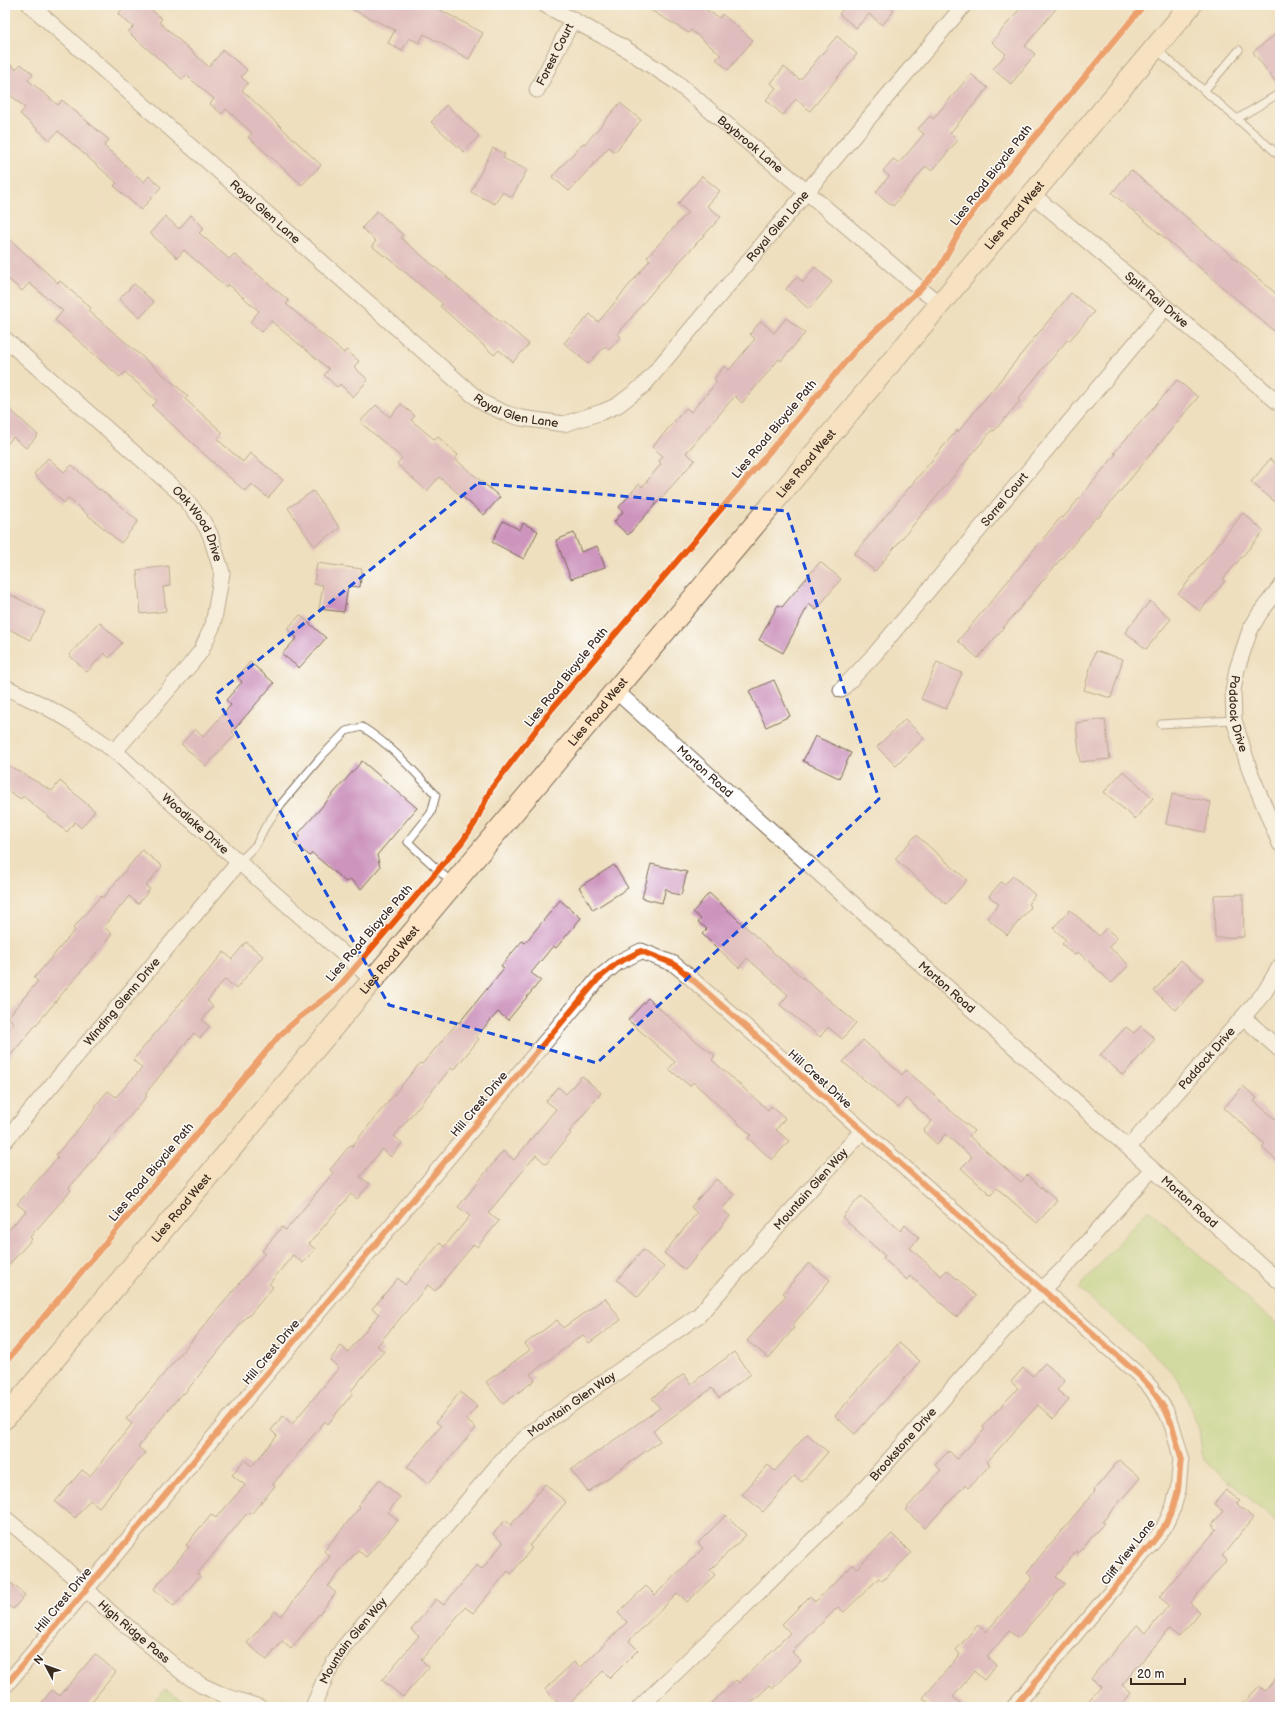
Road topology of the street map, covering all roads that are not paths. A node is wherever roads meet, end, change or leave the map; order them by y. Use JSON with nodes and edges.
{"nodes":[{"id":1,"x":30,"y":5,"type":"edge"},
{"id":2,"x":545,"y":5,"type":"edge"},
{"id":3,"x":964,"y":5,"type":"edge"},
{"id":4,"x":1191,"y":5,"type":"edge"},
{"id":5,"x":573,"y":19,"type":"junction"},
{"id":6,"x":1155,"y":48,"type":"junction"},
{"id":7,"x":1239,"y":50,"type":"dead end"},
{"id":8,"x":537,"y":90,"type":"dead end"},
{"id":9,"x":1204,"y":91,"type":"junction"},
{"id":10,"x":1280,"y":93,"type":"edge"},
{"id":11,"x":1237,"y":119,"type":"junction"},
{"id":12,"x":1280,"y":156,"type":"edge"},
{"id":13,"x":807,"y":192,"type":"junction"},
{"id":14,"x":1033,"y":195,"type":"junction"},
{"id":15,"x":941,"y":304,"type":"junction"},
{"id":16,"x":1165,"y":308,"type":"junction"},
{"id":17,"x":5,"y":339,"type":"edge"},
{"id":18,"x":1280,"y":404,"type":"edge"},
{"id":19,"x":1280,"y":587,"type":"edge"},
{"id":20,"x":5,"y":687,"type":"edge"},
{"id":21,"x":841,"y":690,"type":"dead end"},
{"id":22,"x":616,"y":691,"type":"junction"},
{"id":23,"x":1234,"y":720,"type":"junction"},
{"id":24,"x":1161,"y":724,"type":"dead end"},
{"id":25,"x":115,"y":751,"type":"junction"},
{"id":26,"x":1280,"y":844,"type":"edge"},
{"id":27,"x":239,"y":862,"type":"junction"},
{"id":28,"x":453,"y":884,"type":"junction"},
{"id":29,"x":1280,"y":966,"type":"edge"},
{"id":30,"x":373,"y":980,"type":"junction"},
{"id":31,"x":1243,"y":1017,"type":"junction"},
{"id":32,"x":1280,"y":1050,"type":"edge"},
{"id":33,"x":862,"y":1131,"type":"junction"},
{"id":34,"x":5,"y":1141,"type":"edge"},
{"id":35,"x":1129,"y":1147,"type":"junction"},
{"id":36,"x":1152,"y":1169,"type":"junction"},
{"id":37,"x":1280,"y":1282,"type":"edge"},
{"id":38,"x":1042,"y":1290,"type":"junction"},
{"id":39,"x":5,"y":1418,"type":"edge"},
{"id":40,"x":5,"y":1518,"type":"edge"},
{"id":41,"x":86,"y":1589,"type":"junction"},
{"id":42,"x":5,"y":1686,"type":"edge"},
{"id":43,"x":259,"y":1707,"type":"edge"},
{"id":44,"x":313,"y":1707,"type":"edge"},
{"id":45,"x":640,"y":1707,"type":"edge"},
{"id":46,"x":1014,"y":1707,"type":"edge"}],
"edges":[{"from":1,"to":13,"type":"street","name":"Royal Glen Lane"},
{"from":2,"to":5,"type":"street","name":"Baybrook Lane"},
{"from":3,"to":13,"type":"street","name":"Royal Glen Lane"},
{"from":4,"to":6,"type":"street","name":"Lies Road West"},
{"from":5,"to":8,"type":"street","name":"Forest Court"},
{"from":5,"to":13,"type":"street","name":"Baybrook Lane"},
{"from":6,"to":9,"type":"lane"},
{"from":6,"to":14,"type":"street","name":"Lies Road West"},
{"from":7,"to":9,"type":"lane"},
{"from":9,"to":11,"type":"lane"},
{"from":10,"to":11,"type":"lane"},
{"from":11,"to":12,"type":"lane"},
{"from":13,"to":15,"type":"street","name":"Baybrook Lane"},
{"from":14,"to":15,"type":"street","name":"Lies Road West"},
{"from":14,"to":16,"type":"street","name":"Split Rail Drive"},
{"from":15,"to":22,"type":"street","name":"Lies Road West"},
{"from":16,"to":18,"type":"street","name":"Split Rail Drive"},
{"from":16,"to":21,"type":"street","name":"Sorrel Court"},
{"from":17,"to":25,"type":"street","name":"Oak Wood Drive"},
{"from":19,"to":23,"type":"street","name":"Paddock Drive"},
{"from":20,"to":25,"type":"street","name":"Woodlake Drive"},
{"from":22,"to":28,"type":"street","name":"Lies Road West"},
{"from":22,"to":35,"type":"street","name":"Morton Road"},
{"from":23,"to":24,"type":"lane"},
{"from":23,"to":26,"type":"street","name":"Paddock Drive"},
{"from":25,"to":27,"type":"street","name":"Woodlake Drive"},
{"from":27,"to":28,"type":"lane"},
{"from":27,"to":30,"type":"street","name":"Woodlake Drive"},
{"from":27,"to":34,"type":"street","name":"Winding Glenn Drive"},
{"from":28,"to":30,"type":"street","name":"Lies Road West"},
{"from":29,"to":31,"type":"street","name":"Paddock Drive"},
{"from":30,"to":39,"type":"street","name":"Lies Road West"},
{"from":31,"to":32,"type":"street"},
{"from":31,"to":35,"type":"street","name":"Paddock Drive"},
{"from":33,"to":38,"type":"street","name":"Hill Crest Drive"},
{"from":33,"to":41,"type":"street","name":"Hill Crest Drive"},
{"from":33,"to":44,"type":"street","name":"Mountain Glen Way"},
{"from":35,"to":36,"type":"street","name":"Morton Road"},
{"from":36,"to":37,"type":"street","name":"Morton Road"},
{"from":36,"to":38,"type":"street","name":"Brookstone Drive"},
{"from":38,"to":45,"type":"street","name":"Brookstone Drive"},
{"from":38,"to":46,"type":"street","name":"Cliff View Lane"},
{"from":40,"to":41,"type":"street","name":"High Ridge Pass"},
{"from":41,"to":42,"type":"street","name":"Hill Crest Drive"},
{"from":41,"to":43,"type":"street","name":"High Ridge Pass"}]}
